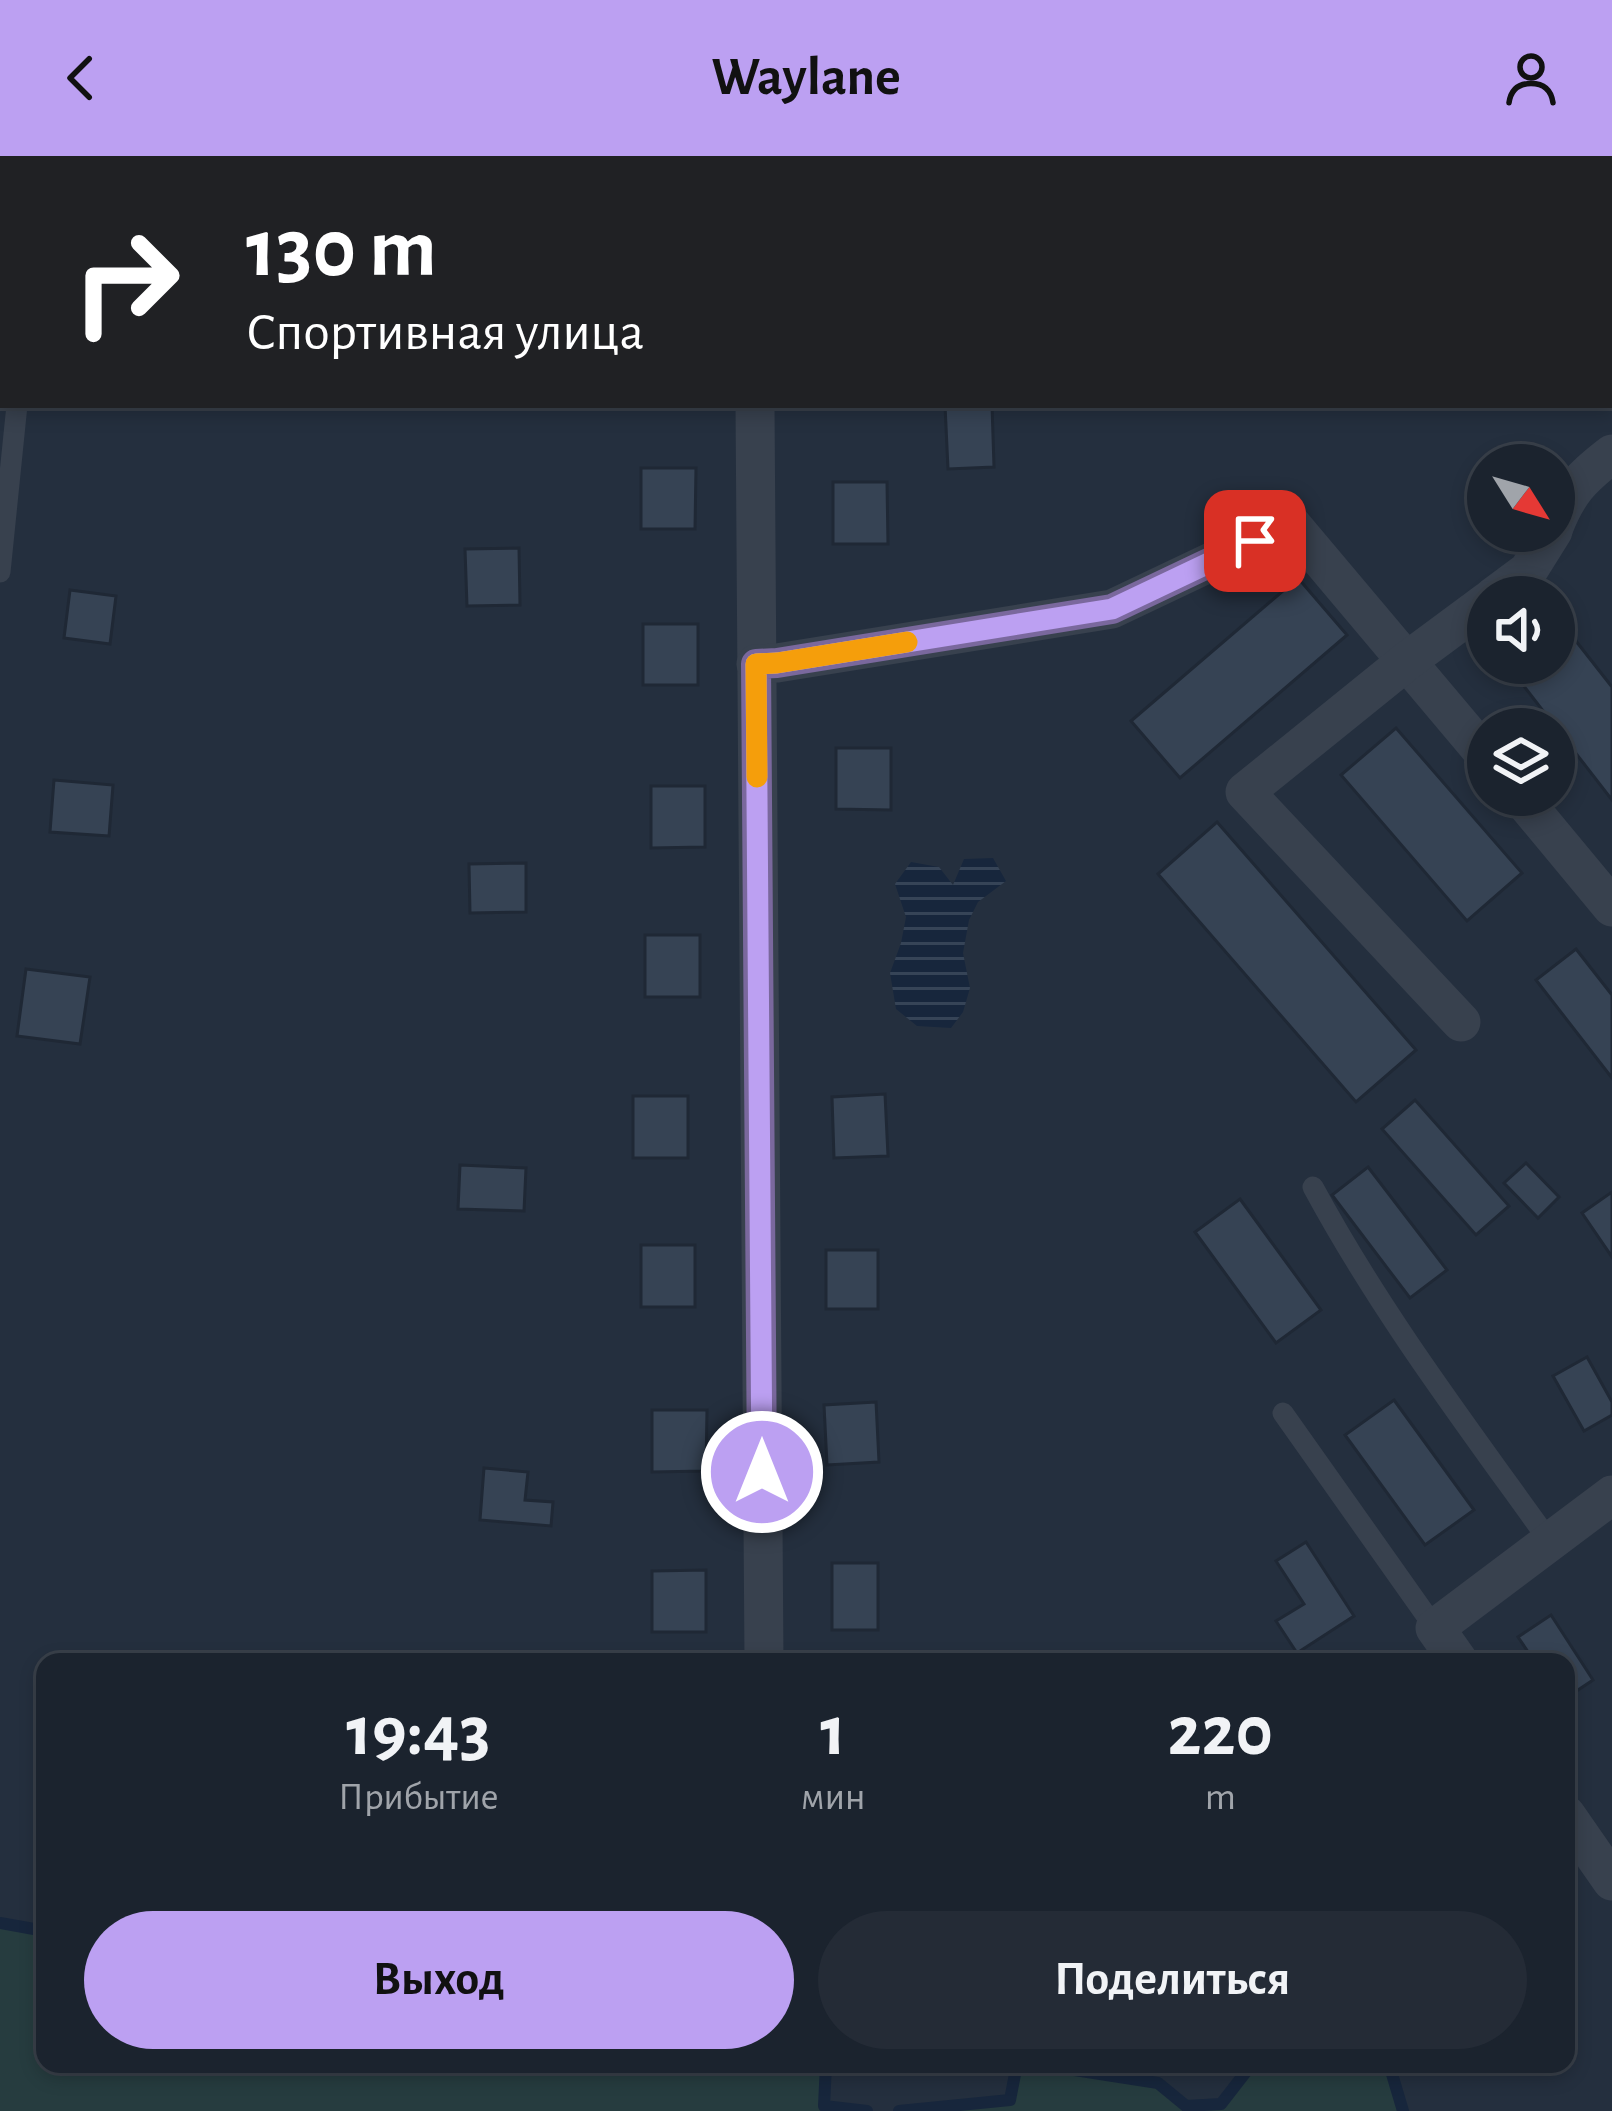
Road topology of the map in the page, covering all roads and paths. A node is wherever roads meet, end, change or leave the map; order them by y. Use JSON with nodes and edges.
{"nodes":[{"id":1,"x":17,"y":408,"type":"edge"},
{"id":2,"x":755,"y":408,"type":"edge"},
{"id":3,"x":1612,"y":454,"type":"edge"},
{"id":4,"x":1575,"y":486,"type":"edge"},
{"id":5,"x":1539,"y":552,"type":"edge"},
{"id":6,"x":0,"y":572,"type":"edge"},
{"id":7,"x":1521,"y":576,"type":"edge"},
{"id":8,"x":1467,"y":617,"type":"edge"},
{"id":9,"x":1407,"y":662,"type":"junction"},
{"id":10,"x":756,"y":664,"type":"junction"},
{"id":11,"x":1467,"y":733,"type":"edge"},
{"id":12,"x":1536,"y":816,"type":"edge"},
{"id":13,"x":1612,"y":907,"type":"edge"},
{"id":14,"x":1461,"y":1022,"type":"dead end"},
{"id":15,"x":1312,"y":1187,"type":"dead end"},
{"id":16,"x":1283,"y":1413,"type":"dead end"},
{"id":17,"x":1612,"y":1496,"type":"edge"},
{"id":18,"x":1550,"y":1542,"type":"junction"},
{"id":19,"x":1436,"y":1628,"type":"junction"},
{"id":20,"x":764,"y":1653,"type":"edge"},
{"id":21,"x":1453,"y":1653,"type":"edge"},
{"id":22,"x":1575,"y":1828,"type":"edge"},
{"id":23,"x":1612,"y":1881,"type":"edge"}],
"edges":[{"from":1,"to":6,"type":"lane"},
{"from":2,"to":10,"type":"street"},
{"from":3,"to":4,"type":"street"},
{"from":5,"to":7,"type":"street"},
{"from":8,"to":9,"type":"street"},
{"from":9,"to":10,"type":"street"},
{"from":9,"to":11,"type":"street"},
{"from":9,"to":14,"type":"street"},
{"from":10,"to":20,"type":"street"},
{"from":12,"to":13,"type":"street"},
{"from":15,"to":18,"type":"lane"},
{"from":16,"to":19,"type":"lane"},
{"from":17,"to":18,"type":"street"},
{"from":18,"to":19,"type":"street"},
{"from":19,"to":21,"type":"street"},
{"from":22,"to":23,"type":"street"}]}
